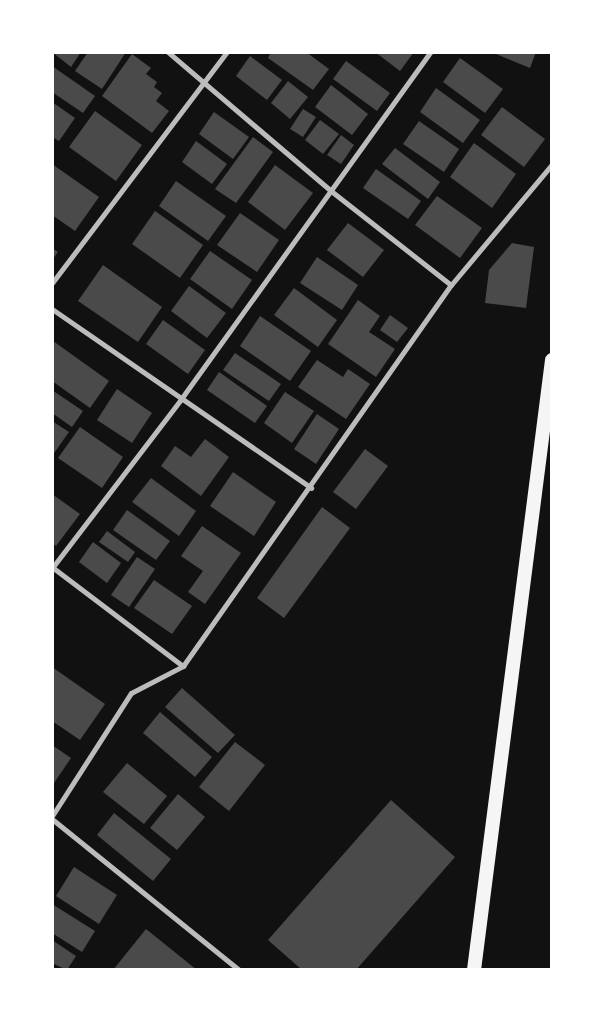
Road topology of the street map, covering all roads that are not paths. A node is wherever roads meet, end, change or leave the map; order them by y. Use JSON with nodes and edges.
{"nodes":[{"id":1,"x":168,"y":52,"type":"edge"},
{"id":2,"x":227,"y":52,"type":"edge"},
{"id":3,"x":430,"y":52,"type":"edge"},
{"id":4,"x":205,"y":82,"type":"junction"},
{"id":5,"x":552,"y":164,"type":"edge"},
{"id":6,"x":330,"y":190,"type":"junction"},
{"id":7,"x":52,"y":283,"type":"edge"},
{"id":8,"x":451,"y":285,"type":"junction"},
{"id":9,"x":52,"y":309,"type":"edge"},
{"id":10,"x":552,"y":360,"type":"edge"},
{"id":11,"x":181,"y":399,"type":"junction"},
{"id":12,"x":310,"y":488,"type":"junction"},
{"id":13,"x":53,"y":567,"type":"edge"},
{"id":14,"x":183,"y":666,"type":"junction"},
{"id":15,"x":52,"y":817,"type":"edge"},
{"id":16,"x":239,"y":970,"type":"edge"},
{"id":17,"x":474,"y":970,"type":"edge"}],
"edges":[{"from":1,"to":4,"type":"street"},
{"from":2,"to":4,"type":"street"},
{"from":3,"to":6,"type":"street"},
{"from":4,"to":6,"type":"street"},
{"from":4,"to":7,"type":"street"},
{"from":5,"to":8,"type":"street"},
{"from":6,"to":8,"type":"street"},
{"from":6,"to":11,"type":"street"},
{"from":8,"to":12,"type":"street"},
{"from":9,"to":11,"type":"street"},
{"from":10,"to":17,"type":"highway"},
{"from":11,"to":12,"type":"street"},
{"from":11,"to":13,"type":"street"},
{"from":12,"to":14,"type":"street"},
{"from":13,"to":14,"type":"street"},
{"from":14,"to":15,"type":"street"},
{"from":15,"to":16,"type":"street"}]}
